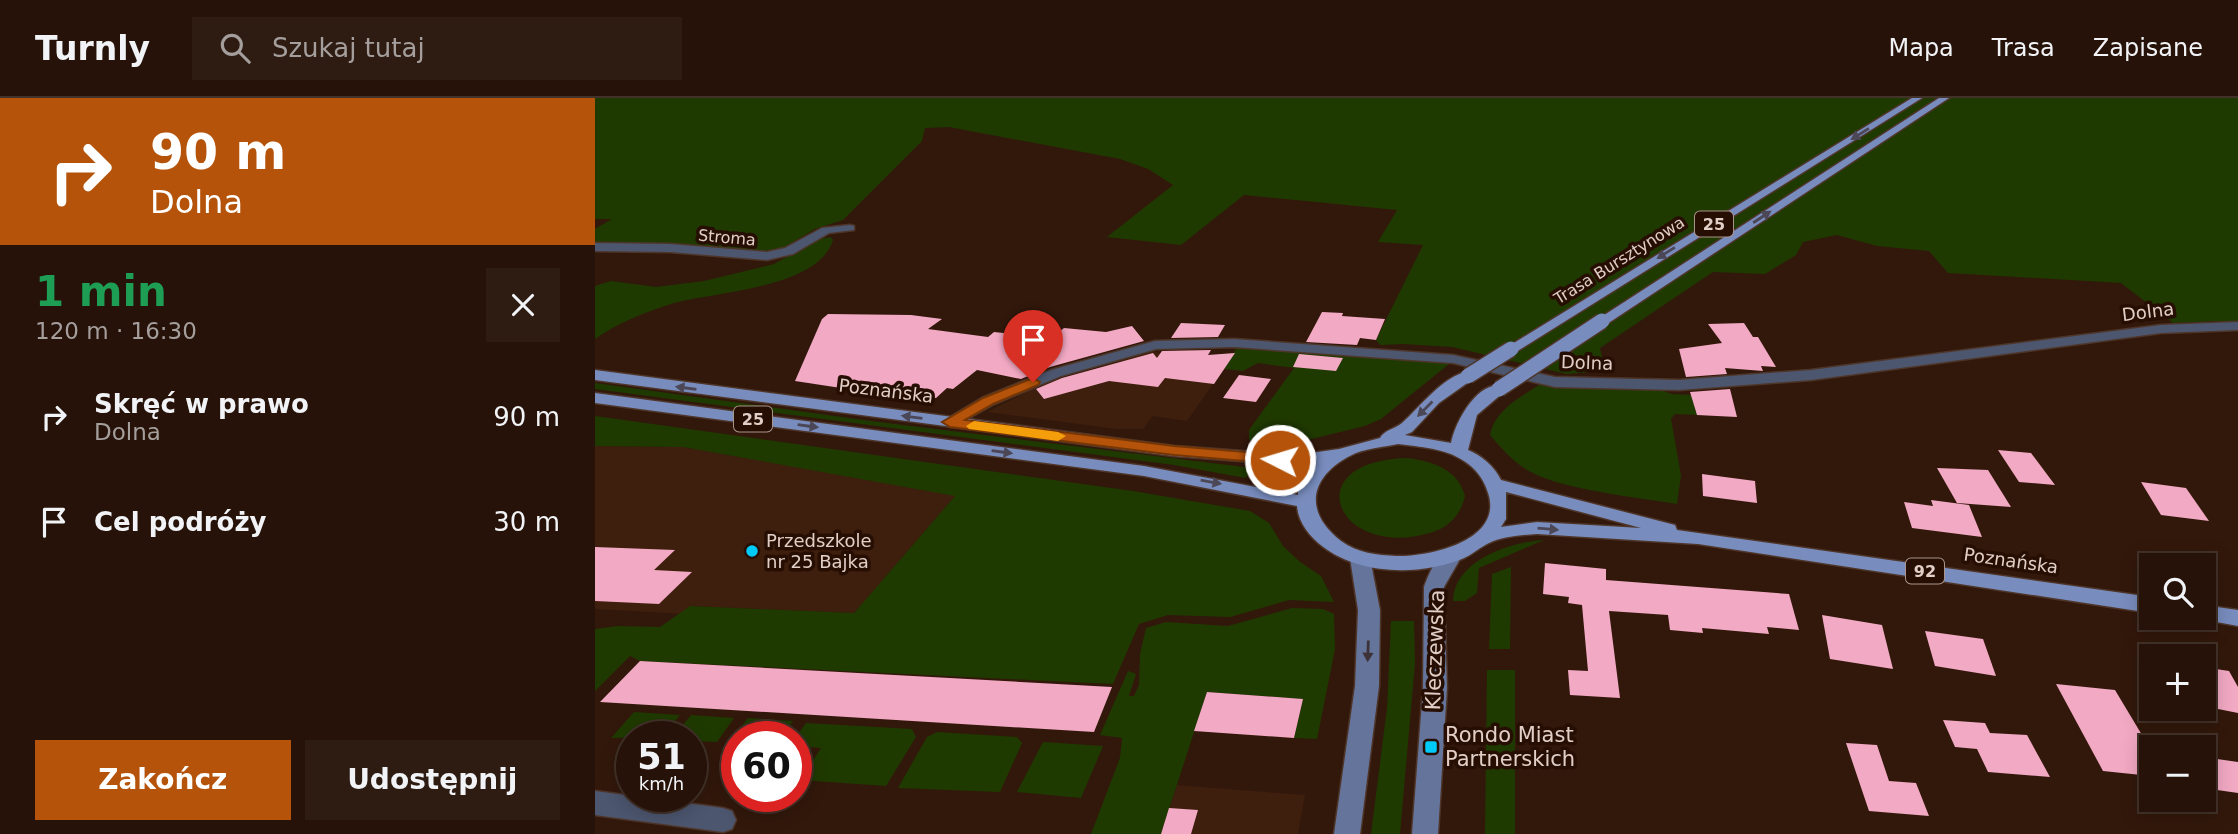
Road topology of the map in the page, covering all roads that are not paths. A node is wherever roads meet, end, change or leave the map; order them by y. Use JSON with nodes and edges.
{"nodes":[{"id":1,"x":1918,"y":98,"type":"edge"},
{"id":2,"x":1945,"y":98,"type":"edge"},
{"id":3,"x":850,"y":228,"type":"dead end"},
{"id":4,"x":595,"y":247,"type":"edge"},
{"id":5,"x":2238,"y":326,"type":"edge"},
{"id":6,"x":595,"y":375,"type":"edge"},
{"id":7,"x":595,"y":398,"type":"edge"},
{"id":8,"x":950,"y":422,"type":"junction"},
{"id":9,"x":1382,"y":441,"type":"junction"},
{"id":10,"x":1459,"y":450,"type":"junction"},
{"id":11,"x":1338,"y":454,"type":"junction"},
{"id":12,"x":1497,"y":484,"type":"junction"},
{"id":13,"x":1303,"y":502,"type":"junction"},
{"id":14,"x":1481,"y":538,"type":"junction"},
{"id":15,"x":1698,"y":538,"type":"junction"},
{"id":16,"x":1453,"y":554,"type":"junction"},
{"id":17,"x":1360,"y":558,"type":"junction"},
{"id":18,"x":2139,"y":603,"type":"edge"},
{"id":19,"x":2216,"y":615,"type":"edge"},
{"id":20,"x":2238,"y":618,"type":"edge"},
{"id":21,"x":595,"y":803,"type":"edge"},
{"id":22,"x":717,"y":827,"type":"edge"},
{"id":23,"x":1347,"y":834,"type":"edge"},
{"id":24,"x":1425,"y":834,"type":"edge"}],
"edges":[{"from":1,"to":9,"type":"main road","name":"Trasa Bursztynowa","number":"25","one_way":true,"bridge":true},
{"from":10,"to":2,"type":"main road","number":"25","one_way":true,"bridge":true},
{"from":3,"to":4,"type":"street","name":"Stroma"},
{"from":5,"to":8,"type":"street","name":"Dolna"},
{"from":8,"to":6,"type":"main road","name":"Poznańska","number":"25","one_way":true},
{"from":7,"to":13,"type":"main road","number":"25","one_way":true},
{"from":8,"to":11,"type":"main road","name":"Poznańska","number":"25"},
{"from":9,"to":10,"type":"main road","number":"25"},
{"from":9,"to":11,"type":"main road","number":"25"},
{"from":10,"to":12,"type":"main road","number":"25"},
{"from":11,"to":13,"type":"main road","number":"25"},
{"from":12,"to":14,"type":"main road"},
{"from":12,"to":15,"type":"main road","name":"Poznańska","number":"92"},
{"from":13,"to":17,"type":"main road"},
{"from":14,"to":15,"type":"main road","name":"Poznańska","number":"92","one_way":true},
{"from":14,"to":16,"type":"main road"},
{"from":15,"to":18,"type":"main road","name":"Poznańska","number":"92"},
{"from":16,"to":17,"type":"main road"},
{"from":16,"to":24,"type":"main road","name":"Kleczewska"},
{"from":17,"to":23,"type":"main road","one_way":true},
{"from":19,"to":20,"type":"main road"},
{"from":21,"to":22,"type":"street"}]}
